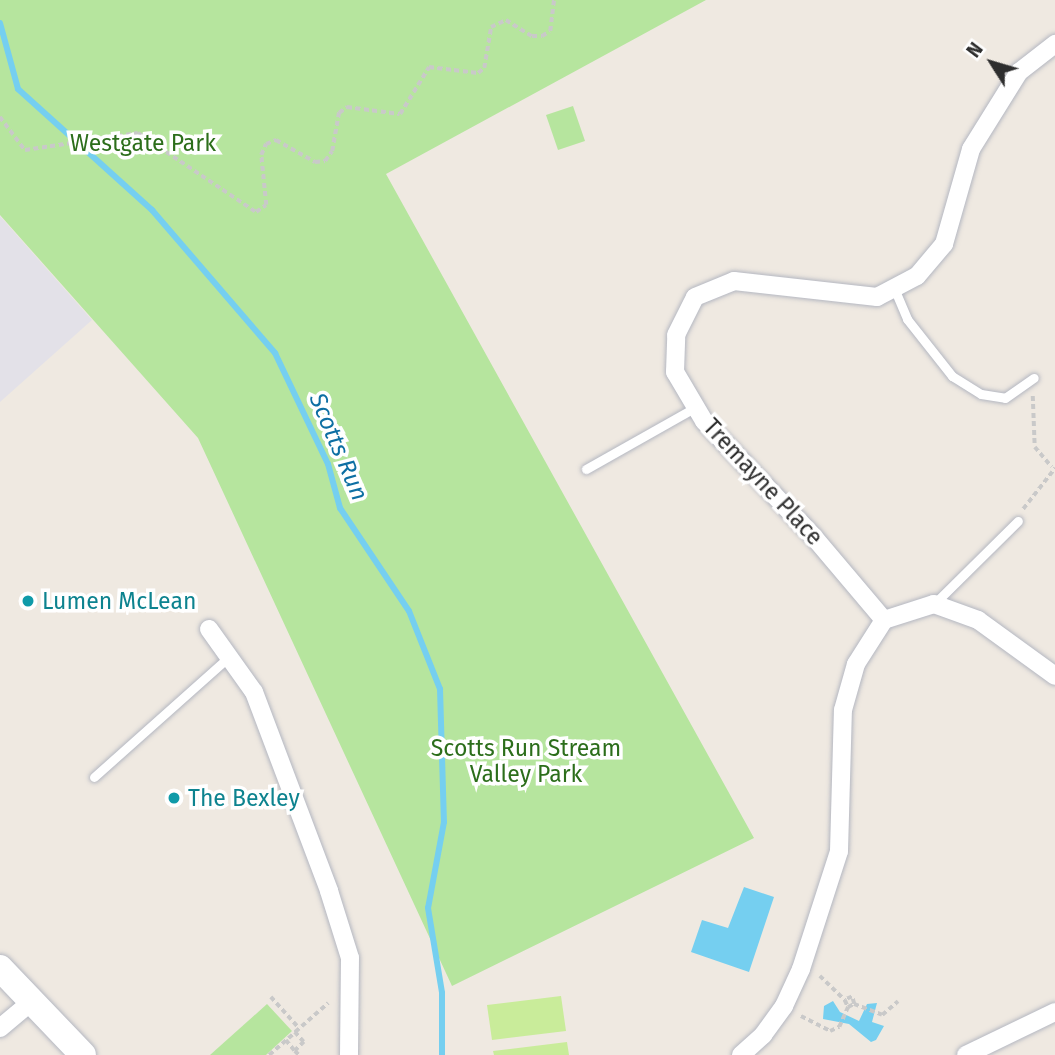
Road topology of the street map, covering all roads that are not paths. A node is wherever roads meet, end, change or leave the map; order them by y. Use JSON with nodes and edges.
{"nodes":[{"id":1,"x":1055,"y":44,"type":"edge"},
{"id":2,"x":894,"y":288,"type":"junction"},
{"id":3,"x":1034,"y":378,"type":"road end"},
{"id":4,"x":696,"y":407,"type":"junction"},
{"id":5,"x":586,"y":469,"type":"dead end"},
{"id":6,"x":1018,"y":521,"type":"road end"},
{"id":7,"x":934,"y":604,"type":"junction"},
{"id":8,"x":884,"y":620,"type":"junction"},
{"id":9,"x":209,"y":629,"type":"dead end"},
{"id":10,"x":232,"y":654,"type":"junction"},
{"id":11,"x":1055,"y":676,"type":"edge"},
{"id":12,"x":94,"y":777,"type":"dead end"},
{"id":13,"x":0,"y":968,"type":"edge"},
{"id":14,"x":31,"y":1002,"type":"junction"},
{"id":15,"x":1055,"y":1012,"type":"edge"},
{"id":16,"x":0,"y":1028,"type":"edge"},
{"id":17,"x":83,"y":1055,"type":"edge"},
{"id":18,"x":349,"y":1055,"type":"edge"},
{"id":19,"x":741,"y":1055,"type":"edge"},
{"id":20,"x":966,"y":1055,"type":"edge"}],
"edges":[{"from":1,"to":2,"type":"street","name":"Tremayne Place"},
{"from":2,"to":3,"type":"lane"},
{"from":2,"to":4,"type":"street","name":"Tremayne Place"},
{"from":4,"to":5,"type":"lane"},
{"from":4,"to":8,"type":"street","name":"Tremayne Place"},
{"from":6,"to":7,"type":"lane"},
{"from":7,"to":8,"type":"street"},
{"from":7,"to":11,"type":"street"},
{"from":8,"to":19,"type":"street"},
{"from":9,"to":10,"type":"street"},
{"from":10,"to":12,"type":"lane"},
{"from":10,"to":18,"type":"street"},
{"from":13,"to":14,"type":"street"},
{"from":14,"to":16,"type":"street"},
{"from":14,"to":17,"type":"street"},
{"from":15,"to":20,"type":"street"}]}
